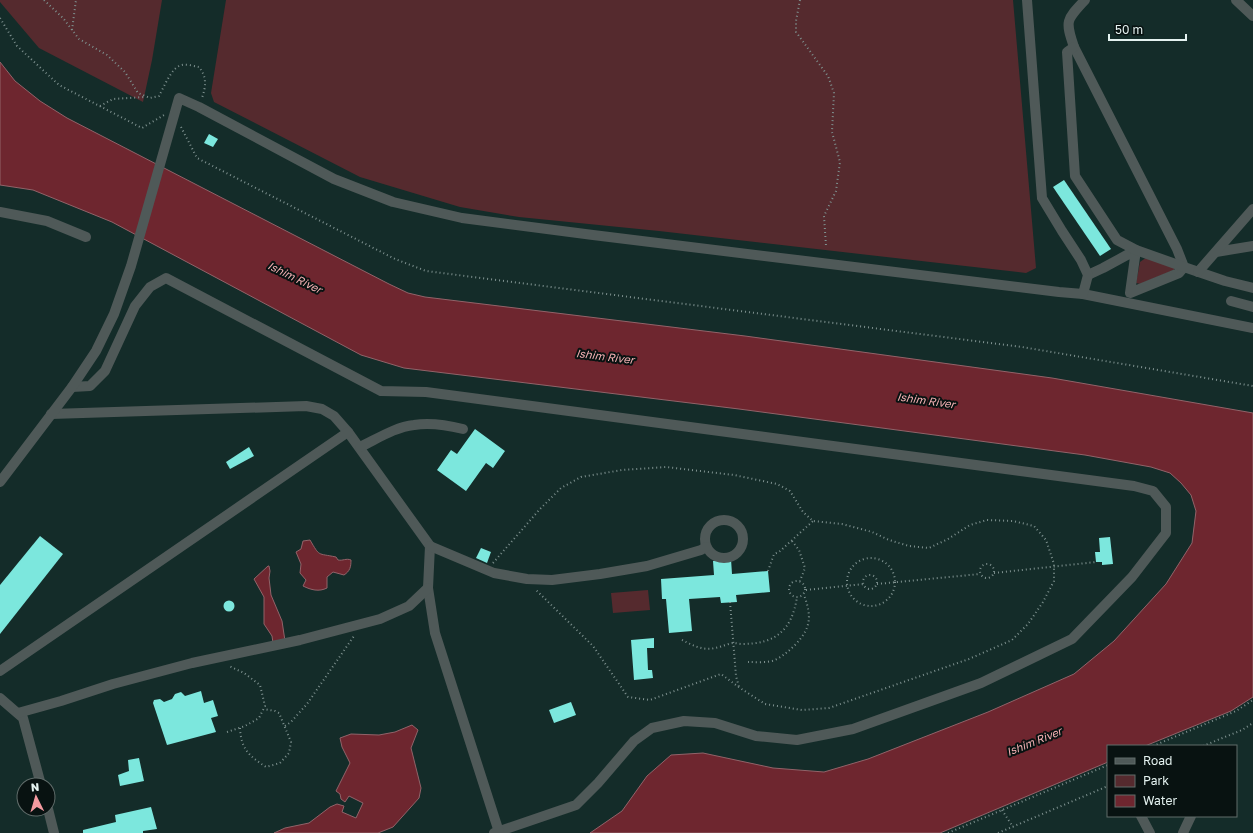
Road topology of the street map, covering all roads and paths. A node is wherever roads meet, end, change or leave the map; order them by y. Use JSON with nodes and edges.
{"nodes":[{"id":1,"x":44,"y":0,"type":"edge"},
{"id":2,"x":76,"y":0,"type":"edge"},
{"id":3,"x":800,"y":0,"type":"edge"},
{"id":4,"x":1027,"y":0,"type":"edge"},
{"id":5,"x":1085,"y":0,"type":"edge"},
{"id":6,"x":1236,"y":0,"type":"edge"},
{"id":7,"x":1253,"y":16,"type":"edge"},
{"id":8,"x":0,"y":18,"type":"edge"},
{"id":9,"x":72,"y":30,"type":"junction"},
{"id":10,"x":1074,"y":46,"type":"junction"},
{"id":11,"x":146,"y":96,"type":"junction"},
{"id":12,"x":100,"y":106,"type":"junction"},
{"id":13,"x":199,"y":107,"type":"junction"},
{"id":14,"x":165,"y":115,"type":"dead end"},
{"id":15,"x":175,"y":124,"type":"junction"},
{"id":16,"x":1253,"y":209,"type":"edge"},
{"id":17,"x":0,"y":212,"type":"edge"},
{"id":18,"x":86,"y":237,"type":"dead end"},
{"id":19,"x":826,"y":246,"type":"dead end"},
{"id":20,"x":1253,"y":246,"type":"edge"},
{"id":21,"x":1136,"y":250,"type":"junction"},
{"id":22,"x":1216,"y":252,"type":"junction"},
{"id":23,"x":1184,"y":267,"type":"junction"},
{"id":24,"x":1198,"y":272,"type":"junction"},
{"id":25,"x":1088,"y":275,"type":"junction"},
{"id":26,"x":1253,"y":288,"type":"edge"},
{"id":27,"x":1083,"y":294,"type":"junction"},
{"id":28,"x":1231,"y":301,"type":"dead end"},
{"id":29,"x":1253,"y":307,"type":"edge"},
{"id":30,"x":1253,"y":328,"type":"edge"},
{"id":31,"x":1253,"y":386,"type":"edge"},
{"id":32,"x":72,"y":387,"type":"junction"},
{"id":33,"x":51,"y":414,"type":"junction"},
{"id":34,"x":463,"y":429,"type":"dead end"},
{"id":35,"x":348,"y":432,"type":"junction"},
{"id":36,"x":360,"y":447,"type":"junction"},
{"id":37,"x":0,"y":482,"type":"edge"},
{"id":38,"x":813,"y":521,"type":"junction"},
{"id":39,"x":792,"y":541,"type":"junction"},
{"id":40,"x":430,"y":546,"type":"junction"},
{"id":41,"x":706,"y":547,"type":"dead end"},
{"id":42,"x":1096,"y":562,"type":"dead end"},
{"id":43,"x":1054,"y":566,"type":"junction"},
{"id":44,"x":487,"y":570,"type":"junction"},
{"id":45,"x":768,"y":572,"type":"dead end"},
{"id":46,"x":994,"y":573,"type":"junction"},
{"id":47,"x":980,"y":574,"type":"junction"},
{"id":48,"x":527,"y":580,"type":"junction"},
{"id":49,"x":800,"y":581,"type":"junction"},
{"id":50,"x":895,"y":582,"type":"junction"},
{"id":51,"x":864,"y":584,"type":"junction"},
{"id":52,"x":877,"y":584,"type":"junction"},
{"id":53,"x":847,"y":586,"type":"junction"},
{"id":54,"x":428,"y":588,"type":"junction"},
{"id":55,"x":806,"y":590,"type":"junction"},
{"id":56,"x":804,"y":595,"type":"junction"},
{"id":57,"x":797,"y":598,"type":"junction"},
{"id":58,"x":730,"y":602,"type":"dead end"},
{"id":59,"x":361,"y":624,"type":"junction"},
{"id":60,"x":682,"y":640,"type":"dead end"},
{"id":61,"x":733,"y":643,"type":"junction"},
{"id":62,"x":211,"y":659,"type":"junction"},
{"id":63,"x":748,"y":662,"type":"dead end"},
{"id":64,"x":0,"y":671,"type":"edge"},
{"id":65,"x":740,"y":688,"type":"junction"},
{"id":66,"x":0,"y":698,"type":"edge"},
{"id":67,"x":1253,"y":700,"type":"edge"},
{"id":68,"x":264,"y":709,"type":"junction"},
{"id":69,"x":18,"y":713,"type":"junction"},
{"id":70,"x":1253,"y":723,"type":"edge"},
{"id":71,"x":285,"y":726,"type":"junction"},
{"id":72,"x":240,"y":728,"type":"junction"},
{"id":73,"x":227,"y":732,"type":"dead end"},
{"id":74,"x":1155,"y":745,"type":"edge"},
{"id":75,"x":1205,"y":745,"type":"edge"},
{"id":76,"x":1107,"y":765,"type":"edge"},
{"id":77,"x":39,"y":777,"type":"edge"},
{"id":78,"x":1107,"y":786,"type":"edge"},
{"id":79,"x":1002,"y":810,"type":"junction"},
{"id":80,"x":50,"y":817,"type":"edge"},
{"id":81,"x":1142,"y":817,"type":"edge"},
{"id":82,"x":1191,"y":817,"type":"edge"},
{"id":83,"x":1013,"y":827,"type":"junction"},
{"id":84,"x":496,"y":832,"type":"edge"},
{"id":85,"x":54,"y":833,"type":"edge"},
{"id":86,"x":948,"y":833,"type":"edge"},
{"id":87,"x":998,"y":833,"type":"edge"},
{"id":88,"x":1150,"y":833,"type":"edge"},
{"id":89,"x":1182,"y":833,"type":"edge"}],
"edges":[{"from":1,"to":9,"type":"path"},
{"from":2,"to":9,"type":"path"},
{"from":3,"to":19,"type":"path"},
{"from":4,"to":25,"type":"street"},
{"from":5,"to":10,"type":"street"},
{"from":6,"to":7,"type":"street"},
{"from":8,"to":12,"type":"path"},
{"from":9,"to":11,"type":"path"},
{"from":10,"to":21,"type":"street"},
{"from":10,"to":23,"type":"street"},
{"from":11,"to":12,"type":"path"},
{"from":11,"to":13,"type":"path"},
{"from":12,"to":14,"type":"path"},
{"from":13,"to":15,"type":"street"},
{"from":13,"to":27,"type":"street"},
{"from":15,"to":31,"type":"path"},
{"from":15,"to":32,"type":"street"},
{"from":16,"to":22,"type":"street"},
{"from":17,"to":18,"type":"street"},
{"from":20,"to":22,"type":"street"},
{"from":21,"to":23,"type":"street"},
{"from":21,"to":23,"type":"street"},
{"from":21,"to":25,"type":"street"},
{"from":22,"to":24,"type":"street"},
{"from":23,"to":24,"type":"street"},
{"from":24,"to":26,"type":"street"},
{"from":25,"to":27,"type":"street"},
{"from":27,"to":30,"type":"street"},
{"from":28,"to":29,"type":"street"},
{"from":32,"to":33,"type":"street"},
{"from":32,"to":84,"type":"street"},
{"from":33,"to":35,"type":"street"},
{"from":33,"to":37,"type":"street"},
{"from":34,"to":36,"type":"street"},
{"from":35,"to":36,"type":"street"},
{"from":35,"to":64,"type":"street"},
{"from":36,"to":40,"type":"street"},
{"from":38,"to":39,"type":"path"},
{"from":38,"to":43,"type":"path"},
{"from":38,"to":44,"type":"path"},
{"from":39,"to":45,"type":"path"},
{"from":39,"to":49,"type":"path"},
{"from":40,"to":44,"type":"street"},
{"from":40,"to":54,"type":"street"},
{"from":41,"to":48,"type":"street"},
{"from":42,"to":43,"type":"path"},
{"from":43,"to":46,"type":"path"},
{"from":43,"to":65,"type":"path"},
{"from":44,"to":48,"type":"street"},
{"from":46,"to":47,"type":"path"},
{"from":46,"to":47,"type":"path"},
{"from":47,"to":50,"type":"path"},
{"from":48,"to":65,"type":"path"},
{"from":49,"to":55,"type":"path"},
{"from":49,"to":57,"type":"path"},
{"from":50,"to":52,"type":"path"},
{"from":50,"to":53,"type":"path"},
{"from":50,"to":53,"type":"path"},
{"from":51,"to":52,"type":"path"},
{"from":51,"to":52,"type":"path"},
{"from":51,"to":53,"type":"path"},
{"from":53,"to":55,"type":"path"},
{"from":54,"to":59,"type":"street"},
{"from":54,"to":84,"type":"street"},
{"from":55,"to":56,"type":"path"},
{"from":56,"to":57,"type":"path"},
{"from":56,"to":63,"type":"path"},
{"from":57,"to":61,"type":"path"},
{"from":58,"to":61,"type":"path"},
{"from":59,"to":62,"type":"street"},
{"from":59,"to":71,"type":"path"},
{"from":60,"to":61,"type":"path"},
{"from":61,"to":65,"type":"path"},
{"from":62,"to":68,"type":"path"},
{"from":62,"to":69,"type":"street"},
{"from":66,"to":69,"type":"street"},
{"from":67,"to":74,"type":"path"},
{"from":68,"to":71,"type":"path"},
{"from":68,"to":72,"type":"path"},
{"from":69,"to":77,"type":"street"},
{"from":70,"to":75,"type":"path"},
{"from":71,"to":72,"type":"path"},
{"from":72,"to":73,"type":"path"},
{"from":76,"to":79,"type":"path"},
{"from":78,"to":83,"type":"path"},
{"from":79,"to":83,"type":"path"},
{"from":79,"to":86,"type":"path"},
{"from":80,"to":85,"type":"street"},
{"from":81,"to":88,"type":"street"},
{"from":82,"to":89,"type":"street"},
{"from":83,"to":87,"type":"path"}]}
